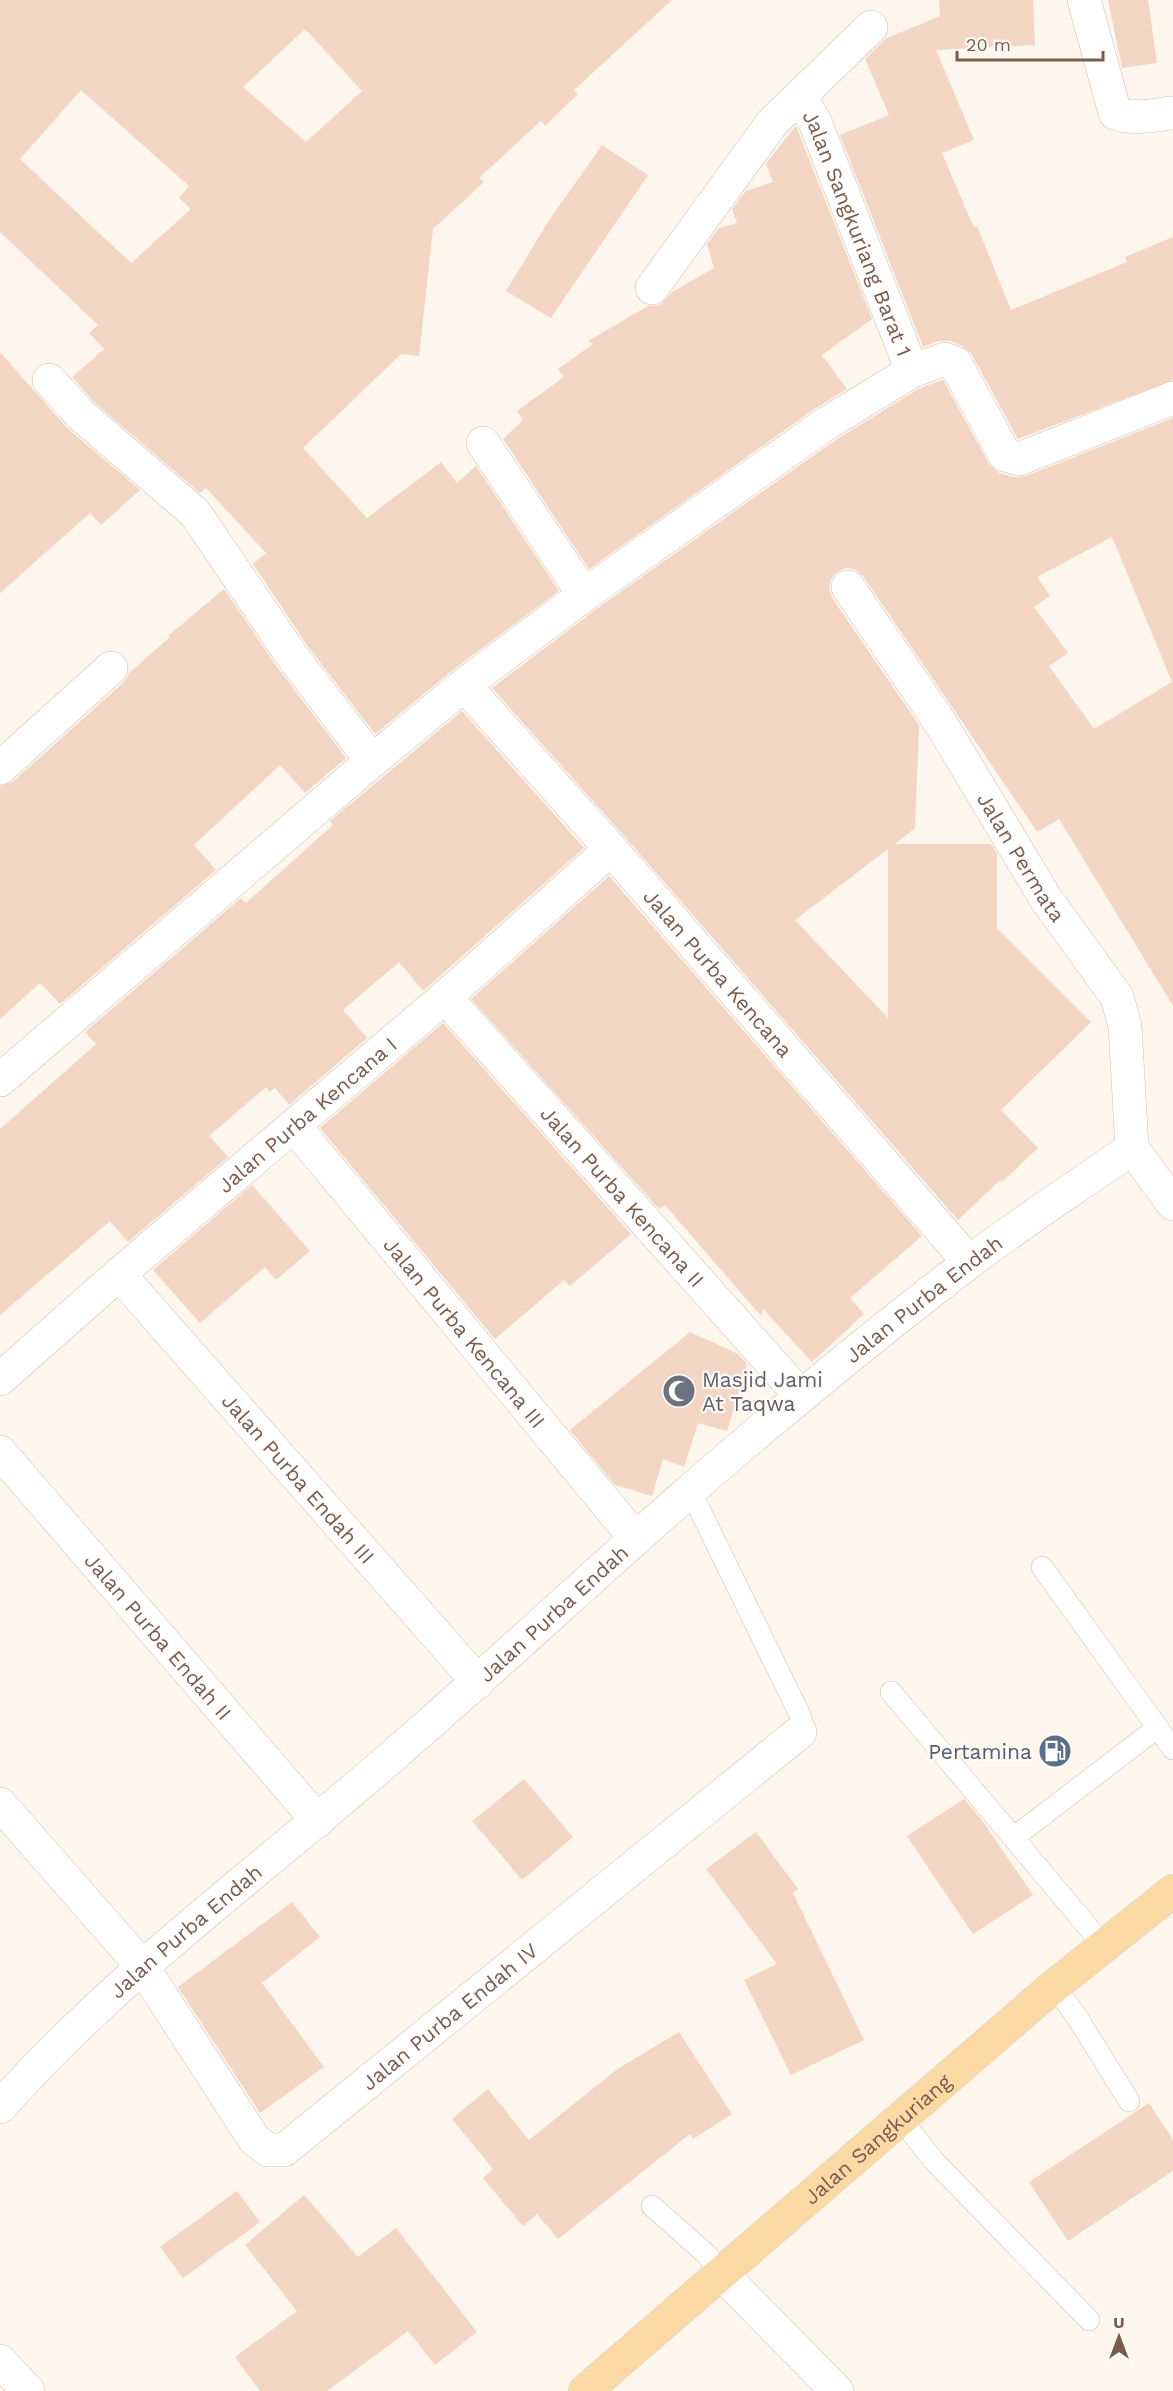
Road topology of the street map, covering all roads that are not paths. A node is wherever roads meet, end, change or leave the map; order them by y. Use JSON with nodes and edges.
{"nodes":[{"id":1,"x":1084,"y":0,"type":"edge"},
{"id":2,"x":871,"y":27,"type":"dead end"},
{"id":3,"x":800,"y":97,"type":"junction"},
{"id":4,"x":1173,"y":113,"type":"edge"},
{"id":5,"x":652,"y":288,"type":"dead end"},
{"id":6,"x":912,"y":371,"type":"junction"},
{"id":7,"x":49,"y":380,"type":"dead end"},
{"id":8,"x":1173,"y":399,"type":"edge"},
{"id":9,"x":483,"y":443,"type":"dead end"},
{"id":10,"x":848,"y":588,"type":"dead end"},
{"id":11,"x":584,"y":595,"type":"junction"},
{"id":12,"x":111,"y":668,"type":"dead end"},
{"id":13,"x":464,"y":685,"type":"junction"},
{"id":14,"x":372,"y":761,"type":"junction"},
{"id":15,"x":0,"y":768,"type":"edge"},
{"id":16,"x":611,"y":849,"type":"junction"},
{"id":17,"x":445,"y":997,"type":"junction"},
{"id":18,"x":0,"y":1080,"type":"edge"},
{"id":19,"x":294,"y":1125,"type":"junction"},
{"id":20,"x":1132,"y":1148,"type":"junction"},
{"id":21,"x":1173,"y":1204,"type":"edge"},
{"id":22,"x":969,"y":1262,"type":"junction"},
{"id":23,"x":119,"y":1274,"type":"junction"},
{"id":24,"x":0,"y":1379,"type":"edge"},
{"id":25,"x":801,"y":1396,"type":"junction"},
{"id":26,"x":0,"y":1452,"type":"edge"},
{"id":27,"x":691,"y":1492,"type":"junction"},
{"id":28,"x":636,"y":1539,"type":"junction"},
{"id":29,"x":1042,"y":1567,"type":"dead end"},
{"id":30,"x":478,"y":1682,"type":"junction"},
{"id":31,"x":891,"y":1692,"type":"dead end"},
{"id":32,"x":1157,"y":1728,"type":"junction"},
{"id":33,"x":801,"y":1732,"type":"joint"},
{"id":34,"x":1173,"y":1749,"type":"edge"},
{"id":35,"x":0,"y":1804,"type":"edge"},
{"id":36,"x":318,"y":1821,"type":"junction"},
{"id":37,"x":1013,"y":1838,"type":"junction"},
{"id":38,"x":1173,"y":1891,"type":"edge"},
{"id":39,"x":1104,"y":1946,"type":"junction"},
{"id":40,"x":142,"y":1966,"type":"junction"},
{"id":41,"x":1054,"y":1986,"type":"junction"},
{"id":42,"x":1129,"y":2102,"type":"dead end"},
{"id":43,"x":0,"y":2106,"type":"edge"},
{"id":44,"x":900,"y":2119,"type":"junction"},
{"id":45,"x":652,"y":2206,"type":"dead end"},
{"id":46,"x":720,"y":2272,"type":"junction"},
{"id":47,"x":1089,"y":2320,"type":"dead end"},
{"id":48,"x":0,"y":2361,"type":"edge"},
{"id":49,"x":28,"y":2391,"type":"edge"},
{"id":50,"x":585,"y":2391,"type":"edge"},
{"id":51,"x":837,"y":2391,"type":"edge"}],
"edges":[{"from":1,"to":4,"type":"street"},
{"from":2,"to":3,"type":"street","name":"Jalan Sangkuriang Barat 1"},
{"from":3,"to":5,"type":"street","name":"Jalan Sangkuriang Barat 1"},
{"from":3,"to":6,"type":"street","name":"Jalan Sangkuriang Barat 1"},
{"from":6,"to":8,"type":"street"},
{"from":6,"to":11,"type":"street"},
{"from":7,"to":14,"type":"street"},
{"from":9,"to":11,"type":"street"},
{"from":10,"to":20,"type":"street","name":"Jalan Permata"},
{"from":11,"to":13,"type":"street"},
{"from":12,"to":15,"type":"street"},
{"from":13,"to":14,"type":"street"},
{"from":13,"to":16,"type":"street","name":"Jalan Purba Kencana"},
{"from":14,"to":18,"type":"street"},
{"from":16,"to":17,"type":"street","name":"Jalan Purba Kencana I"},
{"from":16,"to":22,"type":"street","name":"Jalan Purba Kencana"},
{"from":17,"to":19,"type":"street","name":"Jalan Purba Kencana I"},
{"from":17,"to":25,"type":"street","name":"Jalan Purba Kencana II"},
{"from":19,"to":23,"type":"street","name":"Jalan Purba Kencana I"},
{"from":19,"to":28,"type":"street","name":"Jalan Purba Kencana III"},
{"from":20,"to":21,"type":"street"},
{"from":20,"to":22,"type":"street","name":"Jalan Purba Endah"},
{"from":22,"to":25,"type":"street","name":"Jalan Purba Endah"},
{"from":23,"to":24,"type":"street","name":"Jalan Purba Kencana I"},
{"from":23,"to":30,"type":"street","name":"Jalan Purba Endah III"},
{"from":25,"to":27,"type":"street","name":"Jalan Purba Endah"},
{"from":26,"to":36,"type":"street","name":"Jalan Purba Endah II"},
{"from":27,"to":28,"type":"street","name":"Jalan Purba Endah"},
{"from":27,"to":33,"type":"lane"},
{"from":28,"to":30,"type":"street","name":"Jalan Purba Endah"},
{"from":29,"to":32,"type":"lane"},
{"from":30,"to":36,"type":"street","name":"Jalan Purba Endah"},
{"from":31,"to":37,"type":"lane"},
{"from":32,"to":34,"type":"lane"},
{"from":32,"to":37,"type":"lane"},
{"from":33,"to":40,"type":"street","name":"Jalan Purba Endah IV"},
{"from":35,"to":40,"type":"street","name":"Jalan Purba Endah IV"},
{"from":36,"to":40,"type":"street","name":"Jalan Purba Endah"},
{"from":37,"to":39,"type":"lane"},
{"from":38,"to":39,"type":"main road","name":"Jalan Sangkuriang"},
{"from":39,"to":41,"type":"main road","name":"Jalan Sangkuriang"},
{"from":40,"to":43,"type":"street","name":"Jalan Purba Endah"},
{"from":41,"to":42,"type":"lane"},
{"from":41,"to":44,"type":"main road","name":"Jalan Sangkuriang"},
{"from":44,"to":46,"type":"main road","name":"Jalan Sangkuriang"},
{"from":44,"to":47,"type":"lane"},
{"from":45,"to":46,"type":"lane"},
{"from":46,"to":50,"type":"main road","name":"Jalan Sangkuriang"},
{"from":46,"to":51,"type":"street"},
{"from":48,"to":49,"type":"street"}]}
